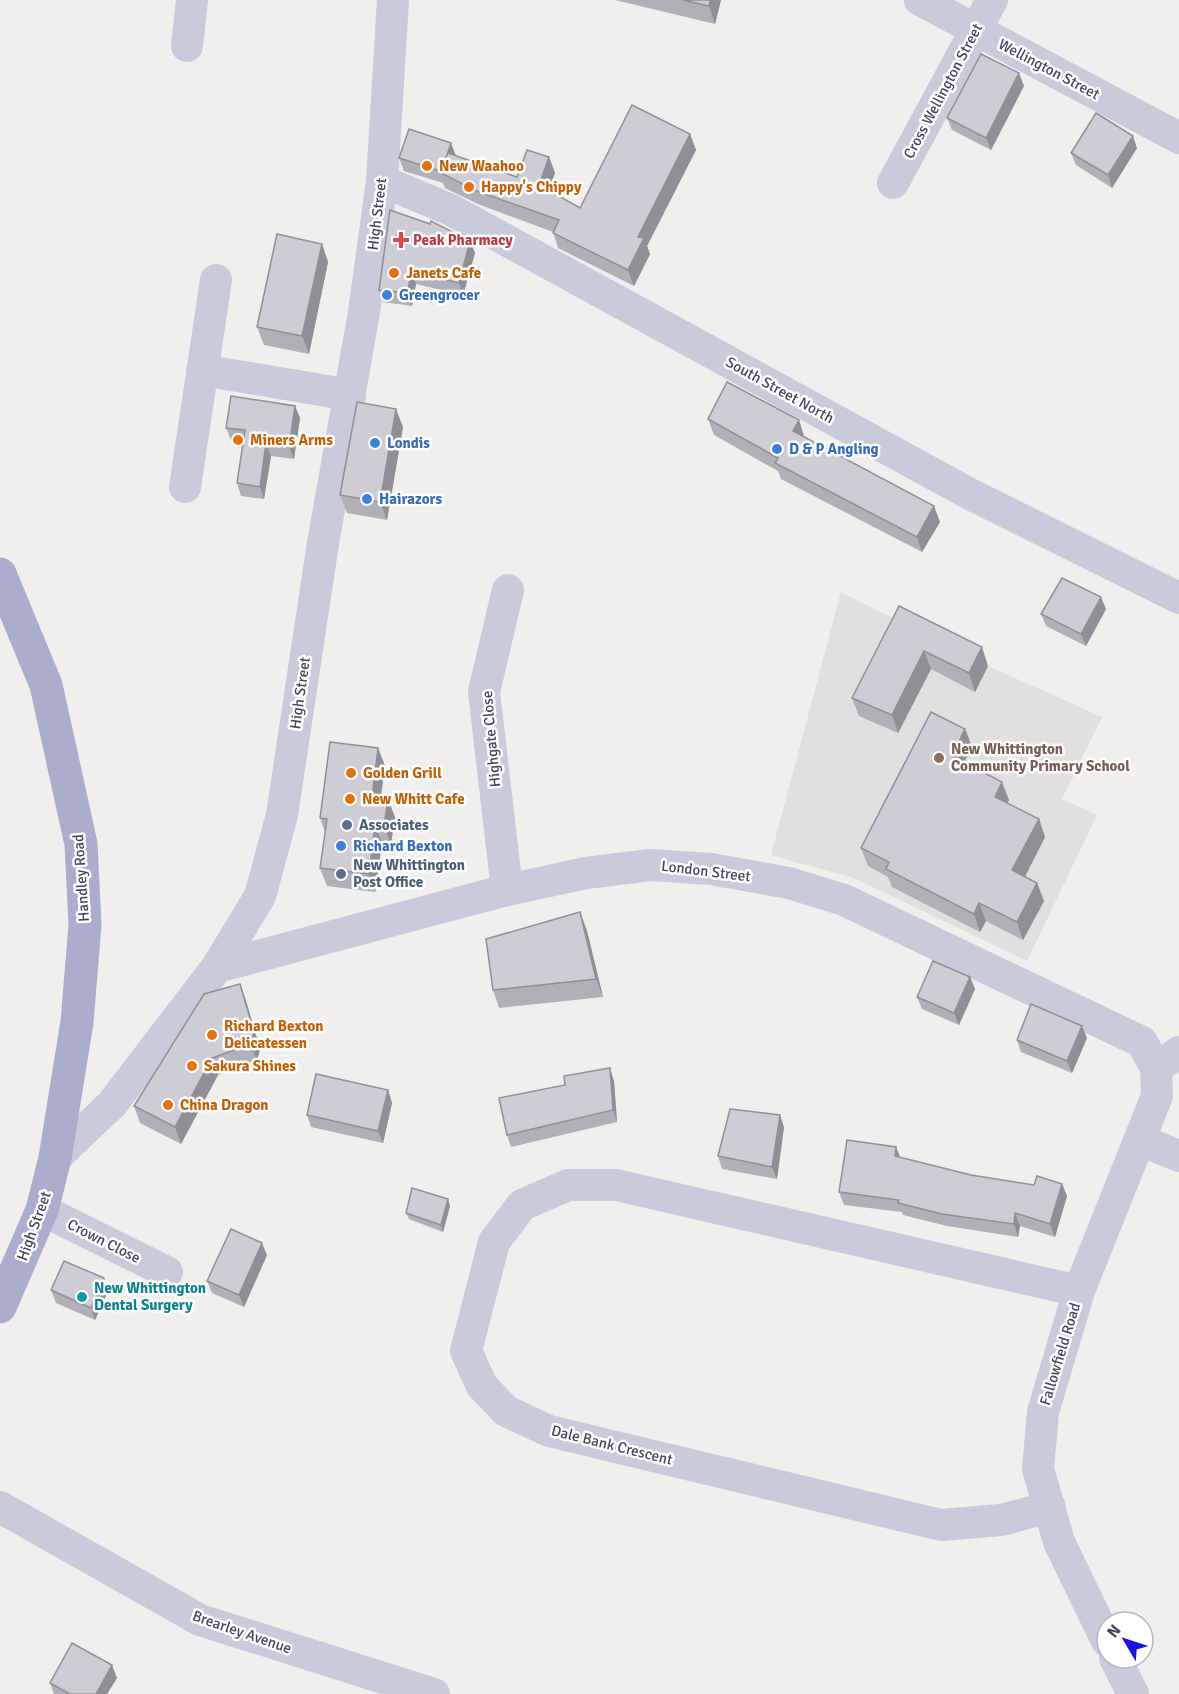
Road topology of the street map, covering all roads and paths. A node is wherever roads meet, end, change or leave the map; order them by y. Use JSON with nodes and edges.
{"nodes":[{"id":1,"x":192,"y":0,"type":"edge"},
{"id":2,"x":393,"y":0,"type":"edge"},
{"id":3,"x":920,"y":0,"type":"edge"},
{"id":4,"x":992,"y":0,"type":"edge"},
{"id":5,"x":976,"y":30,"type":"junction"},
{"id":6,"x":187,"y":46,"type":"dead end"},
{"id":7,"x":1179,"y":138,"type":"edge"},
{"id":8,"x":381,"y":182,"type":"junction"},
{"id":9,"x":893,"y":183,"type":"dead end"},
{"id":10,"x":216,"y":280,"type":"dead end"},
{"id":11,"x":202,"y":370,"type":"junction"},
{"id":12,"x":350,"y":395,"type":"junction"},
{"id":13,"x":185,"y":487,"type":"dead end"},
{"id":14,"x":0,"y":574,"type":"edge"},
{"id":15,"x":508,"y":590,"type":"dead end"},
{"id":16,"x":1179,"y":598,"type":"edge"},
{"id":17,"x":507,"y":890,"type":"junction"},
{"id":18,"x":217,"y":967,"type":"junction"},
{"id":19,"x":1167,"y":1060,"type":"edge"},
{"id":20,"x":1140,"y":1140,"type":"junction"},
{"id":21,"x":1179,"y":1156,"type":"edge"},
{"id":22,"x":56,"y":1158,"type":"junction"},
{"id":23,"x":42,"y":1210,"type":"junction"},
{"id":24,"x":166,"y":1272,"type":"dead end"},
{"id":25,"x":1079,"y":1291,"type":"junction"},
{"id":26,"x":0,"y":1307,"type":"edge"},
{"id":27,"x":0,"y":1507,"type":"edge"},
{"id":28,"x":1050,"y":1507,"type":"junction"},
{"id":29,"x":1095,"y":1616,"type":"edge"},
{"id":30,"x":1121,"y":1670,"type":"edge"},
{"id":31,"x":434,"y":1694,"type":"edge"},
{"id":32,"x":1133,"y":1694,"type":"edge"}],
"edges":[{"from":1,"to":6,"type":"street"},
{"from":2,"to":8,"type":"street","name":"High Street"},
{"from":3,"to":5,"type":"street","name":"Wellington Street"},
{"from":4,"to":5,"type":"street","name":"Cross Wellington Street"},
{"from":5,"to":7,"type":"street","name":"Wellington Street"},
{"from":5,"to":9,"type":"street","name":"Cross Wellington Street"},
{"from":8,"to":12,"type":"street","name":"High Street"},
{"from":8,"to":16,"type":"street","name":"South Street North"},
{"from":10,"to":11,"type":"street"},
{"from":11,"to":12,"type":"street"},
{"from":11,"to":13,"type":"street"},
{"from":12,"to":18,"type":"street","name":"High Street"},
{"from":14,"to":22,"type":"main road","name":"Handley Road"},
{"from":15,"to":17,"type":"street","name":"Highgate Close"},
{"from":17,"to":18,"type":"street","name":"London Street"},
{"from":17,"to":19,"type":"street","name":"London Street"},
{"from":18,"to":22,"type":"street","name":"High Street"},
{"from":19,"to":20,"type":"street","name":"Fallowfield Road"},
{"from":20,"to":21,"type":"street"},
{"from":20,"to":25,"type":"street","name":"Fallowfield Road"},
{"from":22,"to":23,"type":"main road","name":"High Street"},
{"from":23,"to":24,"type":"street","name":"Crown Close"},
{"from":23,"to":26,"type":"main road","name":"High Street"},
{"from":25,"to":28,"type":"street","name":"Fallowfield Road"},
{"from":25,"to":28,"type":"street","name":"Dale Bank Crescent"},
{"from":27,"to":31,"type":"street","name":"Brearley Avenue"},
{"from":28,"to":29,"type":"street","name":"Fallowfield Road"},
{"from":30,"to":32,"type":"street"}]}
